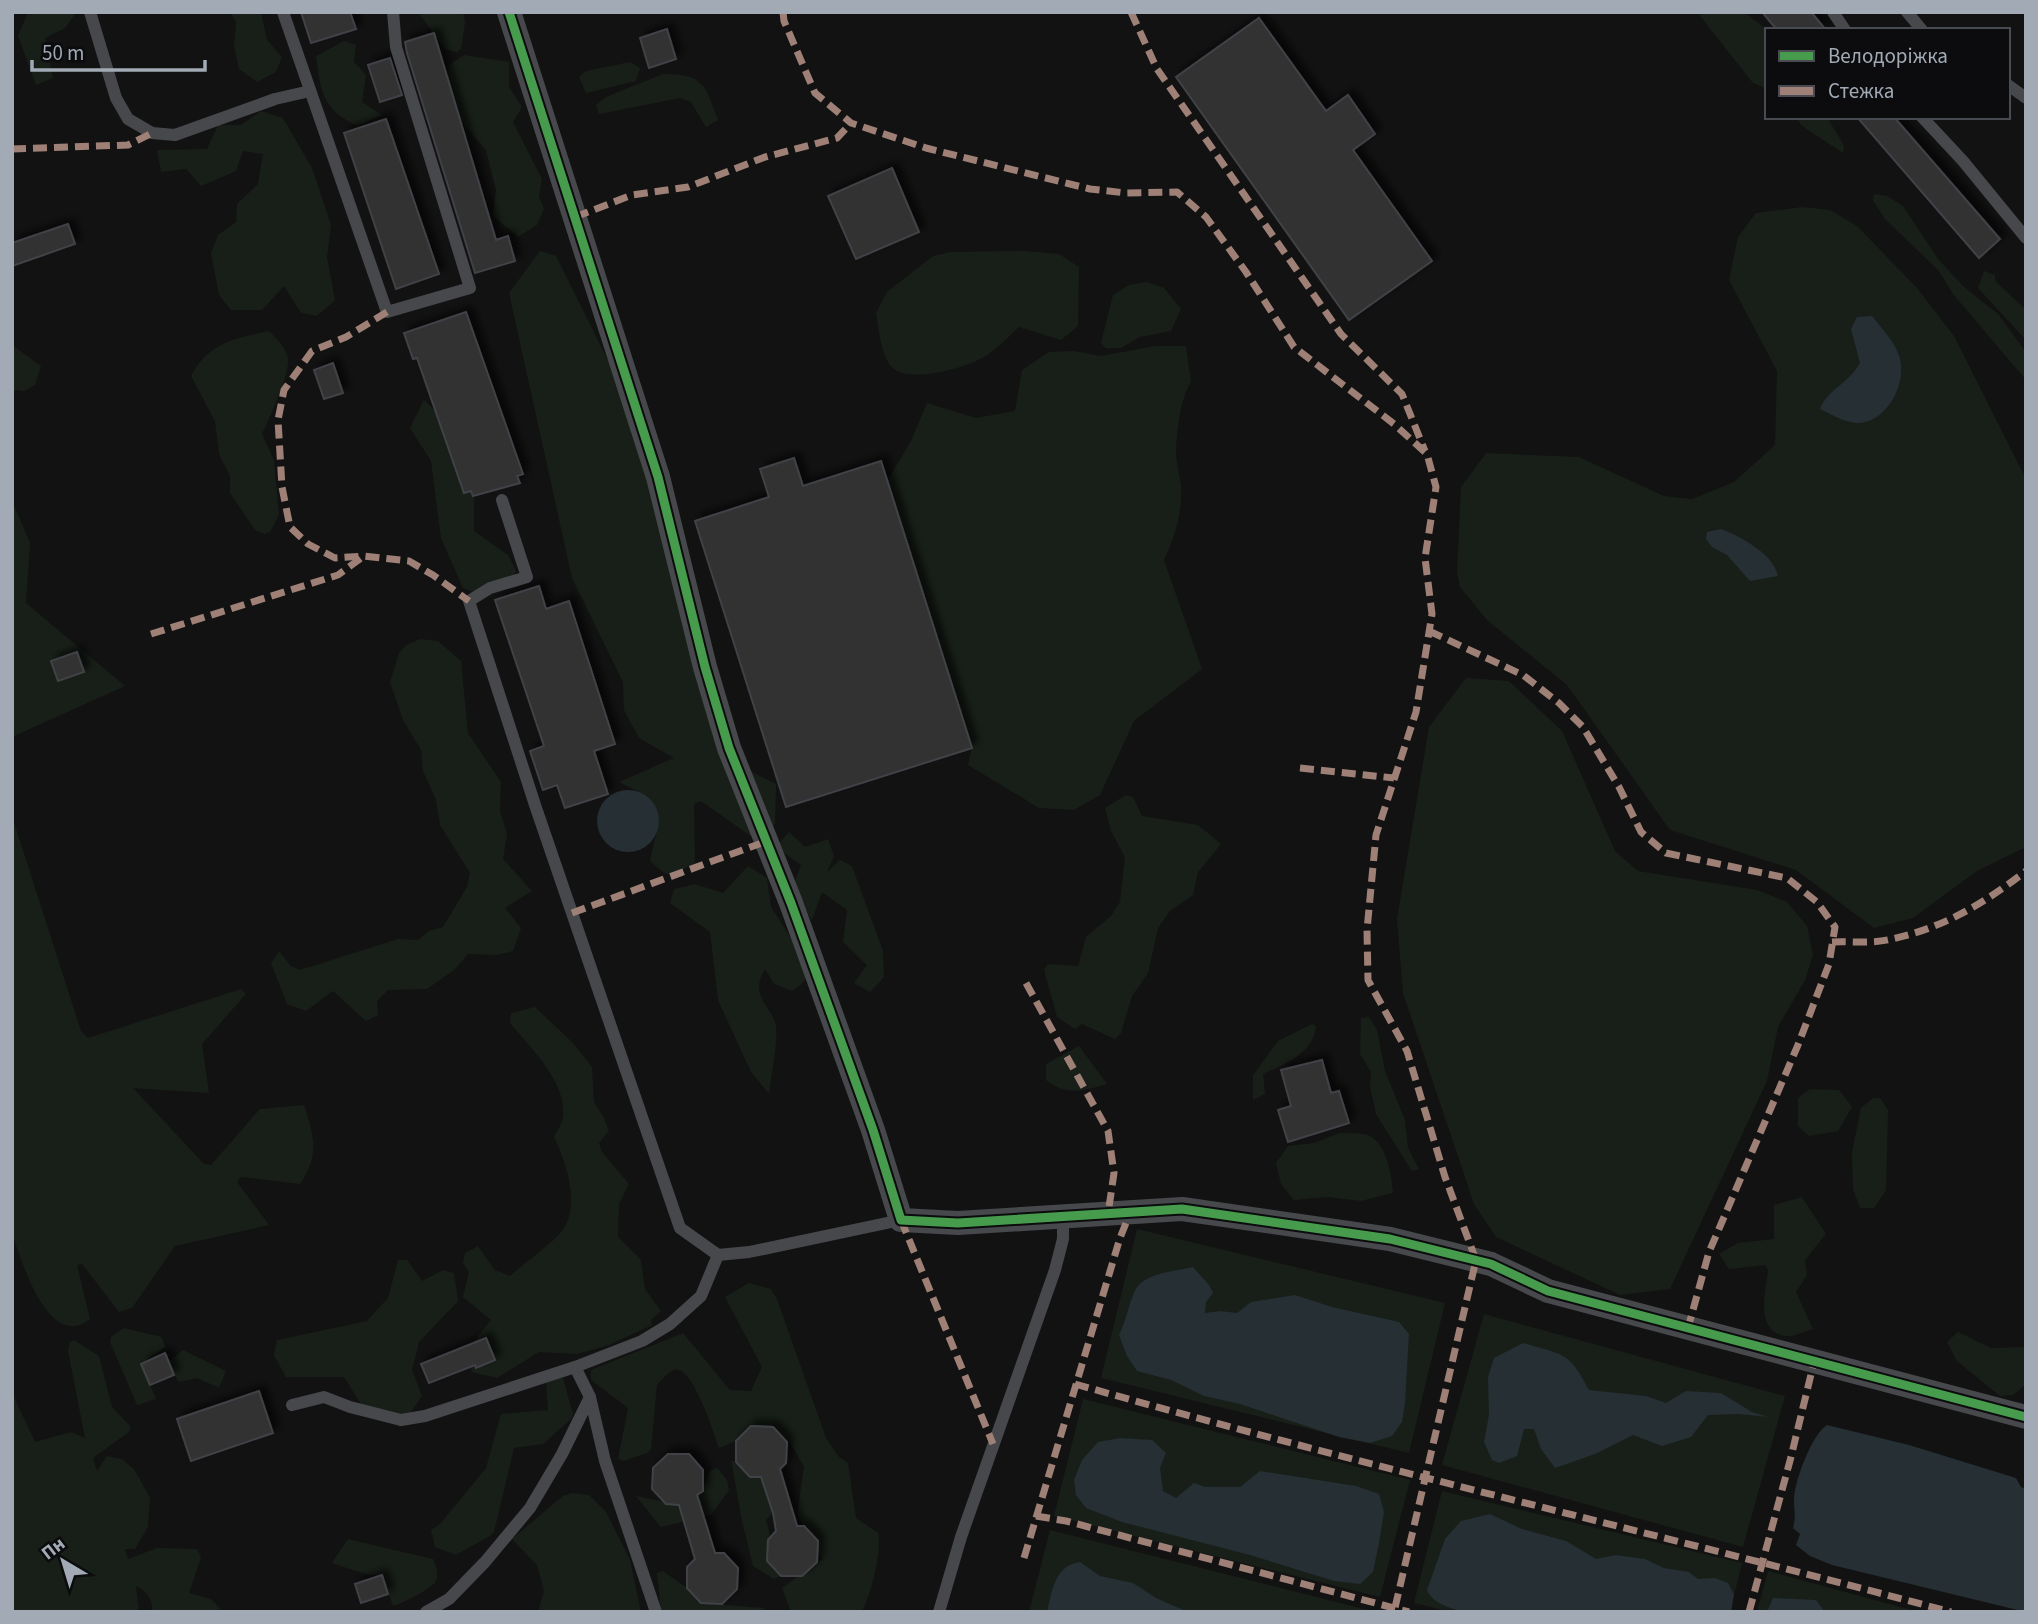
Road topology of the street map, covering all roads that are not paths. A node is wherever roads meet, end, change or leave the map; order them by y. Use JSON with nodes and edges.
{"nodes":[{"id":1,"x":90,"y":12,"type":"edge"},
{"id":2,"x":283,"y":12,"type":"edge"},
{"id":3,"x":393,"y":12,"type":"edge"},
{"id":4,"x":509,"y":12,"type":"edge"},
{"id":5,"x":1833,"y":12,"type":"edge"},
{"id":6,"x":1907,"y":12,"type":"edge"},
{"id":7,"x":1844,"y":28,"type":"edge"},
{"id":8,"x":1920,"y":28,"type":"edge"},
{"id":9,"x":2010,"y":87,"type":"edge"},
{"id":10,"x":310,"y":91,"type":"junction"},
{"id":11,"x":2026,"y":99,"type":"edge"},
{"id":12,"x":1924,"y":119,"type":"edge"},
{"id":13,"x":2026,"y":238,"type":"edge"},
{"id":14,"x":502,"y":500,"type":"dead end"},
{"id":15,"x":1063,"y":1216,"type":"junction"},
{"id":16,"x":901,"y":1220,"type":"junction"},
{"id":17,"x":718,"y":1255,"type":"junction"},
{"id":18,"x":575,"y":1367,"type":"junction"},
{"id":19,"x":590,"y":1397,"type":"junction"},
{"id":20,"x":292,"y":1405,"type":"dead end"},
{"id":21,"x":2026,"y":1417,"type":"edge"},
{"id":22,"x":426,"y":1612,"type":"edge"},
{"id":23,"x":656,"y":1612,"type":"edge"},
{"id":24,"x":939,"y":1612,"type":"edge"}],
"edges":[{"from":1,"to":10,"type":"lane"},
{"from":2,"to":10,"type":"lane"},
{"from":3,"to":10,"type":"lane"},
{"from":4,"to":16,"type":"street"},
{"from":5,"to":7,"type":"lane"},
{"from":6,"to":8,"type":"lane"},
{"from":9,"to":11,"type":"lane"},
{"from":12,"to":13,"type":"lane"},
{"from":14,"to":17,"type":"lane"},
{"from":15,"to":16,"type":"street"},
{"from":15,"to":21,"type":"street"},
{"from":15,"to":24,"type":"lane"},
{"from":16,"to":17,"type":"lane"},
{"from":17,"to":18,"type":"lane"},
{"from":18,"to":19,"type":"lane"},
{"from":18,"to":20,"type":"lane"},
{"from":19,"to":22,"type":"lane"},
{"from":19,"to":23,"type":"lane"}]}
